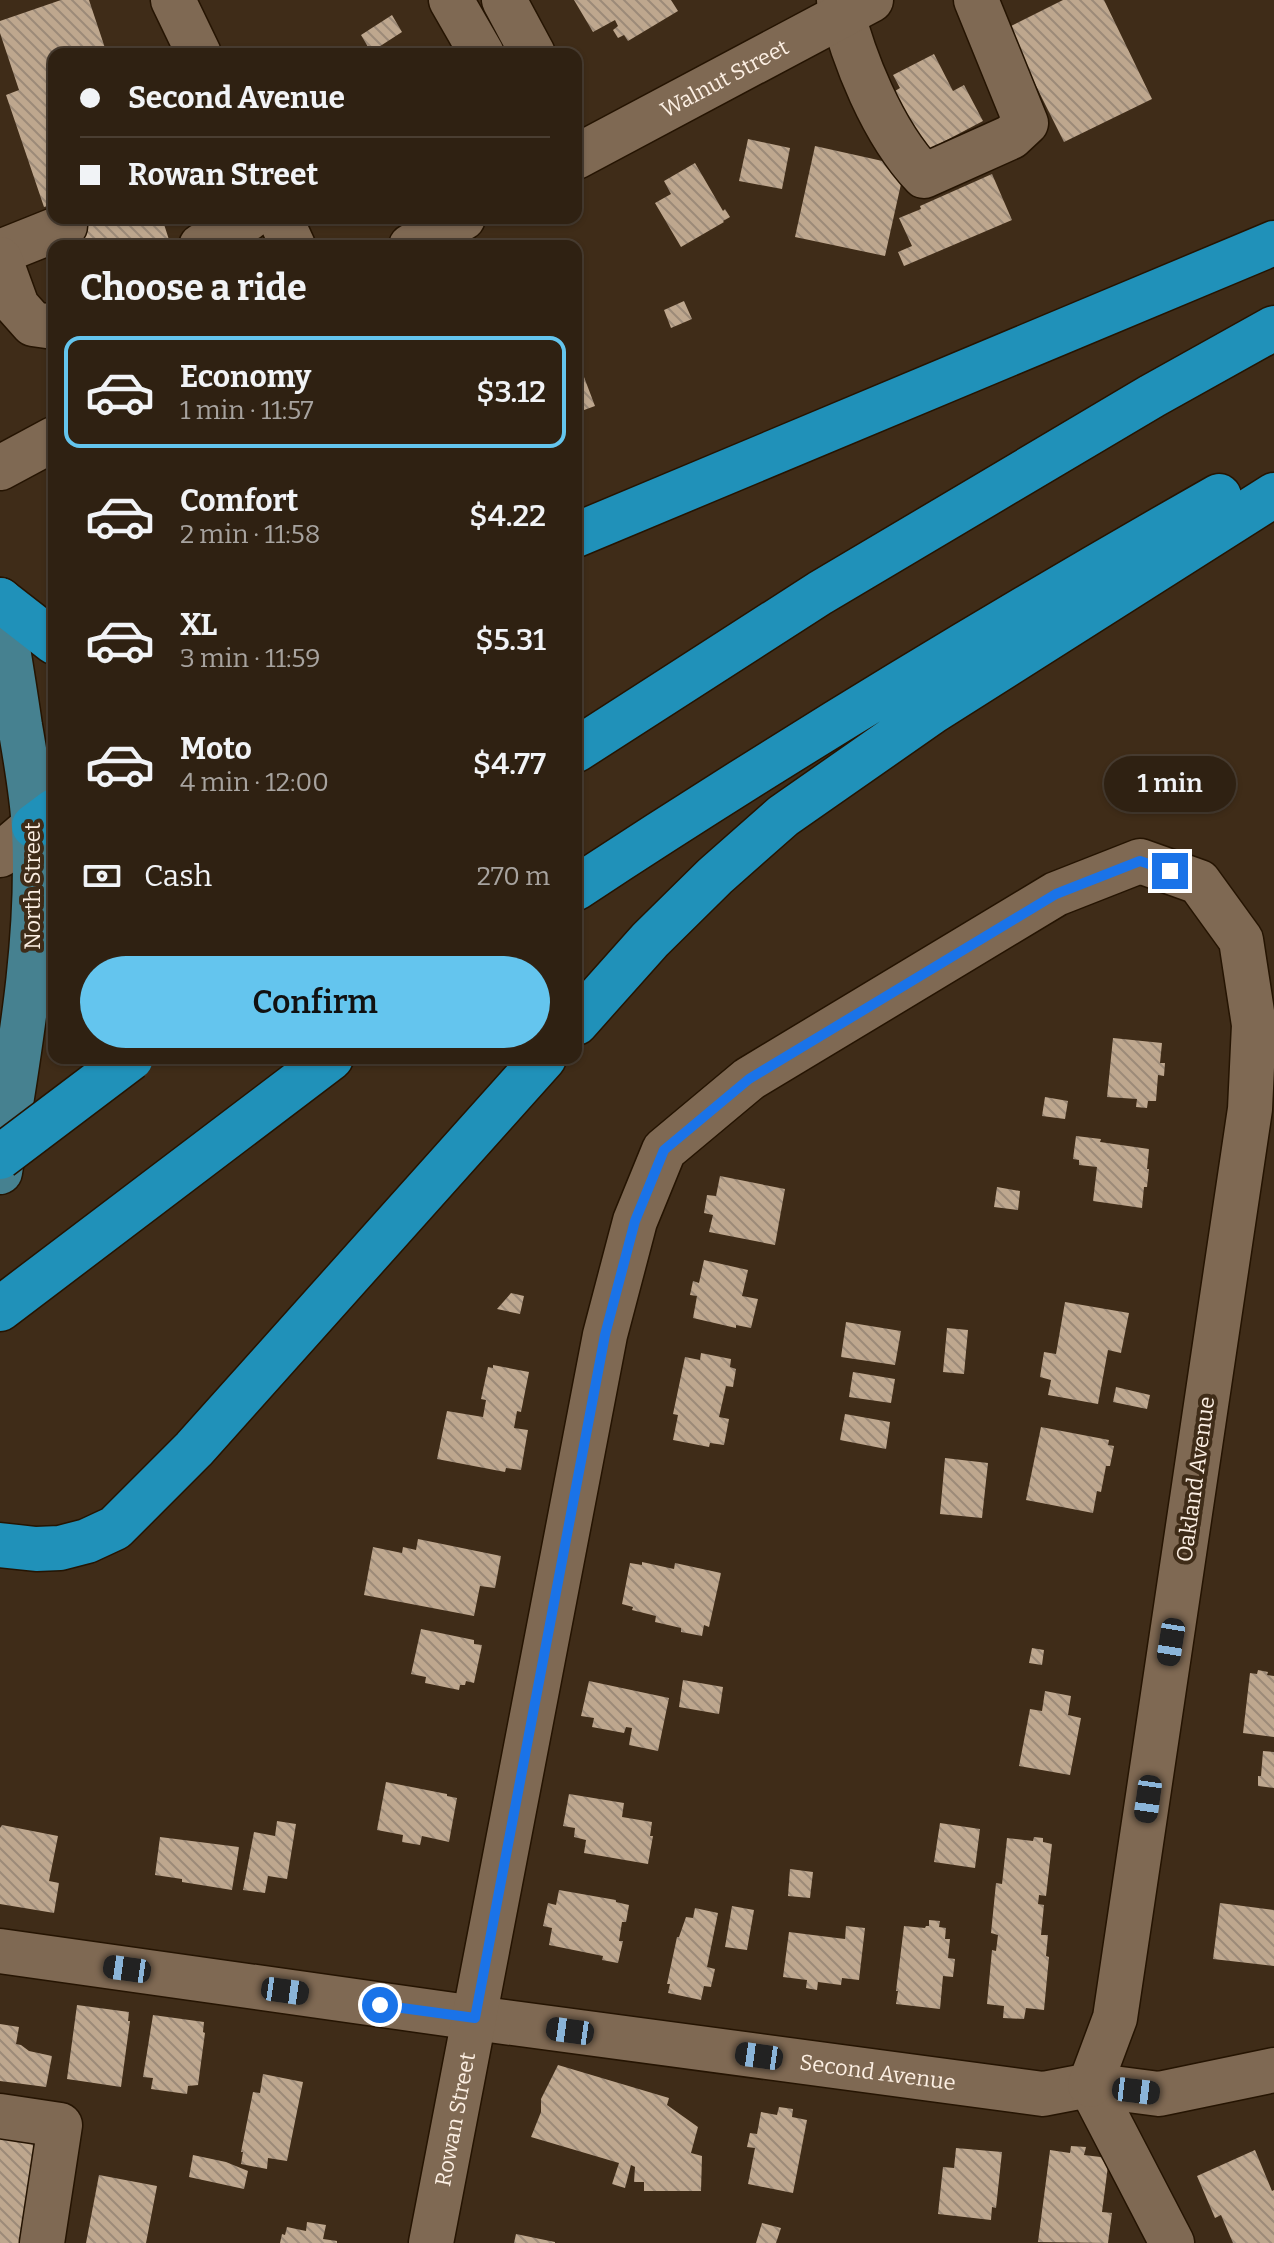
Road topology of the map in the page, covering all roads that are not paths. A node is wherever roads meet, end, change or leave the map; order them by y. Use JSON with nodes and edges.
{"nodes":[{"id":1,"x":173,"y":0,"type":"edge"},
{"id":2,"x":451,"y":0,"type":"edge"},
{"id":3,"x":504,"y":0,"type":"edge"},
{"id":4,"x":976,"y":0,"type":"edge"},
{"id":5,"x":851,"y":5,"type":"edge"},
{"id":6,"x":196,"y":48,"type":"edge"},
{"id":7,"x":479,"y":48,"type":"edge"},
{"id":8,"x":530,"y":48,"type":"edge"},
{"id":9,"x":582,"y":154,"type":"edge"},
{"id":10,"x":239,"y":224,"type":"edge"},
{"id":11,"x":452,"y":224,"type":"edge"},
{"id":12,"x":65,"y":226,"type":"dead end"},
{"id":13,"x":211,"y":240,"type":"edge"},
{"id":14,"x":422,"y":240,"type":"edge"},
{"id":15,"x":1274,"y":243,"type":"edge"},
{"id":16,"x":0,"y":252,"type":"edge"},
{"id":17,"x":0,"y":259,"type":"edge"},
{"id":18,"x":48,"y":326,"type":"edge"},
{"id":19,"x":1274,"y":328,"type":"edge"},
{"id":20,"x":48,"y":442,"type":"edge"},
{"id":21,"x":1274,"y":466,"type":"edge"},
{"id":22,"x":0,"y":468,"type":"edge"},
{"id":23,"x":1274,"y":495,"type":"edge"},
{"id":24,"x":582,"y":532,"type":"edge"},
{"id":25,"x":0,"y":600,"type":"edge"},
{"id":26,"x":48,"y":637,"type":"edge"},
{"id":27,"x":582,"y":746,"type":"edge"},
{"id":28,"x":44,"y":819,"type":"edge"},
{"id":29,"x":0,"y":855,"type":"edge"},
{"id":30,"x":1199,"y":882,"type":"joint"},
{"id":31,"x":582,"y":884,"type":"edge"},
{"id":32,"x":1258,"y":935,"type":"edge"},
{"id":33,"x":582,"y":1016,"type":"edge"},
{"id":34,"x":123,"y":1064,"type":"edge"},
{"id":35,"x":323,"y":1064,"type":"edge"},
{"id":36,"x":539,"y":1064,"type":"edge"},
{"id":37,"x":0,"y":1157,"type":"edge"},
{"id":38,"x":0,"y":1172,"type":"edge"},
{"id":39,"x":0,"y":1309,"type":"edge"},
{"id":40,"x":0,"y":1545,"type":"edge"},
{"id":41,"x":0,"y":1951,"type":"edge"},
{"id":42,"x":475,"y":2018,"type":"junction"},
{"id":43,"x":1274,"y":2070,"type":"edge"},
{"id":44,"x":1090,"y":2085,"type":"junction"},
{"id":45,"x":0,"y":2116,"type":"edge"},
{"id":46,"x":42,"y":2243,"type":"edge"},
{"id":47,"x":431,"y":2243,"type":"edge"},
{"id":48,"x":1172,"y":2243,"type":"edge"}],
"edges":[{"from":1,"to":6,"type":"street"},
{"from":2,"to":7,"type":"street"},
{"from":3,"to":8,"type":"street"},
{"from":4,"to":5,"type":"street"},
{"from":5,"to":9,"type":"street","name":"Walnut Street"},
{"from":10,"to":13,"type":"street"},
{"from":11,"to":14,"type":"street"},
{"from":12,"to":16,"type":"street"},
{"from":15,"to":24,"type":"highway"},
{"from":17,"to":18,"type":"street"},
{"from":19,"to":27,"type":"highway"},
{"from":20,"to":22,"type":"street"},
{"from":21,"to":31,"type":"highway"},
{"from":23,"to":33,"type":"highway"},
{"from":25,"to":26,"type":"highway"},
{"from":25,"to":28,"type":"main road","name":"North Street"},
{"from":28,"to":29,"type":"street"},
{"from":28,"to":38,"type":"main road","name":"North Street"},
{"from":30,"to":32,"type":"street","name":"Oakland Avenue"},
{"from":30,"to":42,"type":"street","name":"Rowan Street"},
{"from":32,"to":44,"type":"street","name":"Oakland Avenue"},
{"from":34,"to":37,"type":"highway","bridge":true},
{"from":35,"to":39,"type":"highway"},
{"from":36,"to":40,"type":"highway"},
{"from":41,"to":42,"type":"street","name":"Second Avenue"},
{"from":42,"to":44,"type":"street","name":"Second Avenue"},
{"from":42,"to":47,"type":"street","name":"Rowan Street"},
{"from":43,"to":44,"type":"street","name":"Second Avenue"},
{"from":44,"to":48,"type":"street"},
{"from":45,"to":46,"type":"street"}]}
